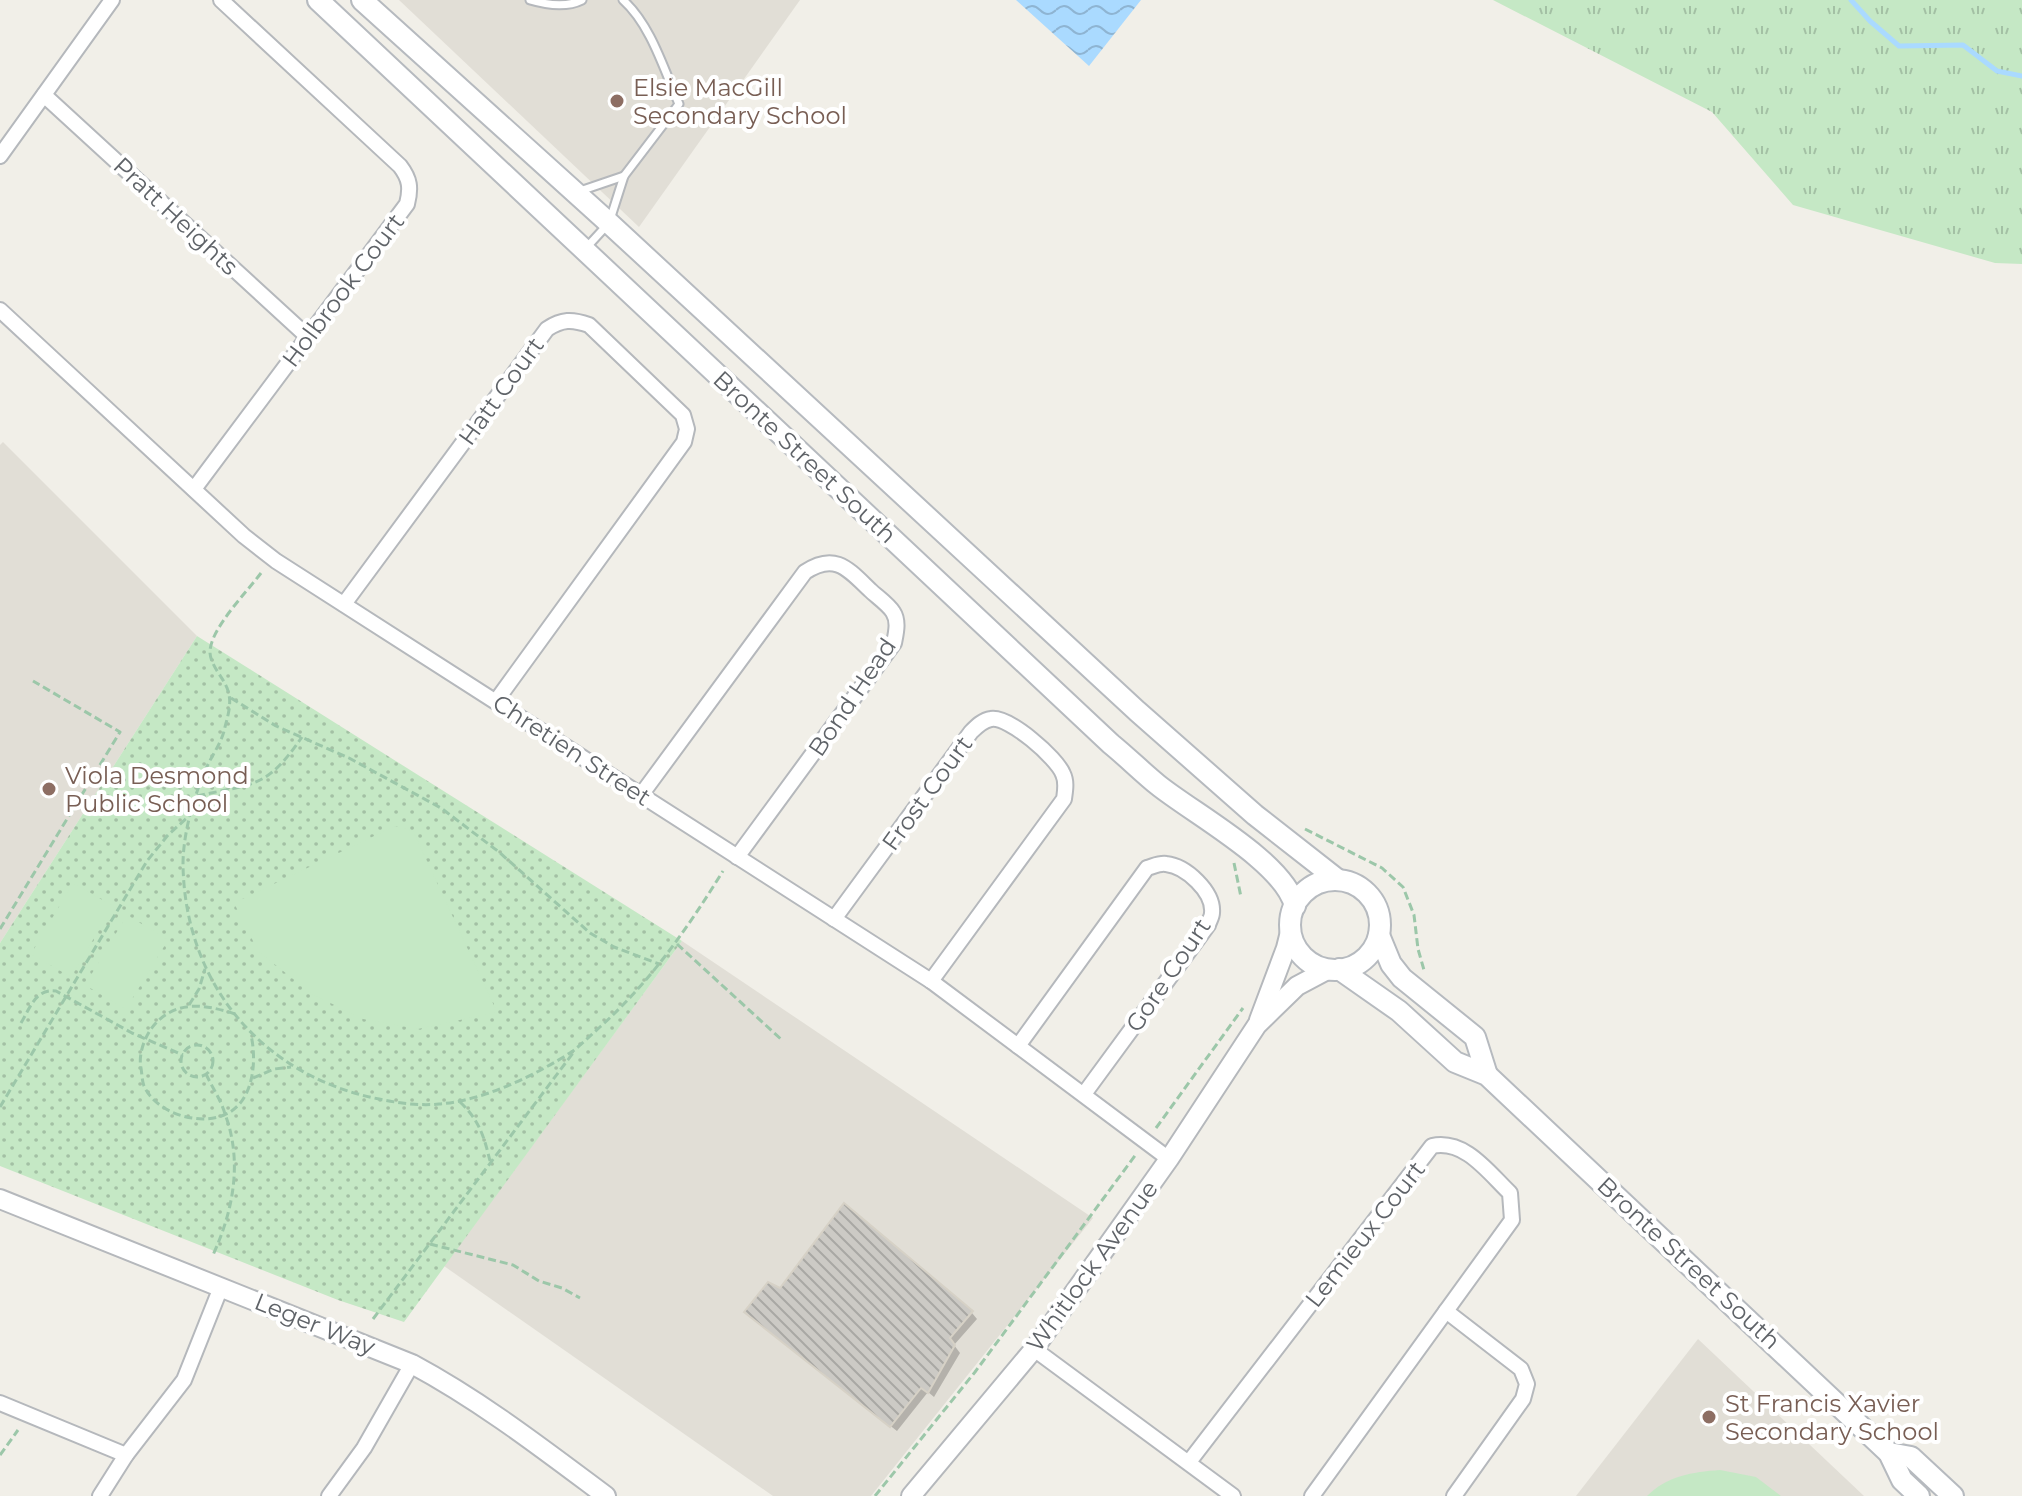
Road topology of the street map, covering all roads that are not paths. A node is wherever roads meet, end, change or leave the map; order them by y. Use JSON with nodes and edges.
{"nodes":[{"id":1,"x":112,"y":0,"type":"edge"},
{"id":2,"x":221,"y":0,"type":"edge"},
{"id":3,"x":318,"y":0,"type":"edge"},
{"id":4,"x":362,"y":0,"type":"edge"},
{"id":5,"x":530,"y":0,"type":"edge"},
{"id":6,"x":582,"y":0,"type":"edge"},
{"id":7,"x":623,"y":0,"type":"edge"},
{"id":8,"x":44,"y":95,"type":"junction"},
{"id":9,"x":0,"y":156,"type":"edge"},
{"id":10,"x":624,"y":176,"type":"junction"},
{"id":11,"x":576,"y":193,"type":"junction"},
{"id":12,"x":609,"y":223,"type":"junction"},
{"id":13,"x":584,"y":250,"type":"junction"},
{"id":14,"x":0,"y":310,"type":"edge"},
{"id":15,"x":308,"y":337,"type":"junction"},
{"id":16,"x":194,"y":489,"type":"junction"},
{"id":17,"x":344,"y":604,"type":"junction"},
{"id":18,"x":496,"y":701,"type":"junction"},
{"id":19,"x":641,"y":795,"type":"junction"},
{"id":20,"x":737,"y":857,"type":"junction"},
{"id":21,"x":1338,"y":880,"type":"junction"},
{"id":22,"x":1295,"y":906,"type":"junction"},
{"id":23,"x":834,"y":919,"type":"junction"},
{"id":24,"x":1291,"y":928,"type":"junction"},
{"id":25,"x":1379,"y":935,"type":"junction"},
{"id":26,"x":1334,"y":969,"type":"junction"},
{"id":27,"x":931,"y":981,"type":"junction"},
{"id":28,"x":1257,"y":1025,"type":"junction"},
{"id":29,"x":1018,"y":1046,"type":"junction"},
{"id":30,"x":1487,"y":1075,"type":"junction"},
{"id":31,"x":1084,"y":1094,"type":"junction"},
{"id":32,"x":1169,"y":1159,"type":"junction"},
{"id":33,"x":0,"y":1199,"type":"edge"},
{"id":34,"x":221,"y":1287,"type":"junction"},
{"id":35,"x":1446,"y":1311,"type":"junction"},
{"id":36,"x":1034,"y":1349,"type":"junction"},
{"id":37,"x":412,"y":1364,"type":"junction"},
{"id":38,"x":0,"y":1403,"type":"edge"},
{"id":39,"x":1889,"y":1453,"type":"junction"},
{"id":40,"x":126,"y":1455,"type":"junction"},
{"id":41,"x":1189,"y":1462,"type":"junction"},
{"id":42,"x":920,"y":1493,"type":"edge"},
{"id":43,"x":100,"y":1496,"type":"edge"},
{"id":44,"x":329,"y":1496,"type":"edge"},
{"id":45,"x":606,"y":1496,"type":"edge"},
{"id":46,"x":1233,"y":1496,"type":"edge"},
{"id":47,"x":1312,"y":1496,"type":"edge"},
{"id":48,"x":1454,"y":1496,"type":"edge"},
{"id":49,"x":1919,"y":1496,"type":"edge"},
{"id":50,"x":1953,"y":1496,"type":"edge"}],
"edges":[{"from":1,"to":8,"type":"street"},
{"from":2,"to":15,"type":"street","name":"Holbrook Court"},
{"from":3,"to":13,"type":"main road","name":"Bronte Street South"},
{"from":4,"to":11,"type":"main road","name":"Bronte Street South"},
{"from":5,"to":6,"type":"lane"},
{"from":7,"to":10,"type":"lane"},
{"from":8,"to":9,"type":"street"},
{"from":8,"to":15,"type":"street","name":"Pratt Heights"},
{"from":10,"to":11,"type":"lane"},
{"from":10,"to":12,"type":"lane"},
{"from":11,"to":12,"type":"main road","name":"Bronte Street South"},
{"from":12,"to":13,"type":"lane"},
{"from":12,"to":21,"type":"main road","name":"Bronte Street South"},
{"from":13,"to":22,"type":"main road","name":"Bronte Street South"},
{"from":14,"to":16,"type":"street","name":"Chretien Street"},
{"from":15,"to":16,"type":"street","name":"Holbrook Court"},
{"from":16,"to":17,"type":"street","name":"Chretien Street"},
{"from":17,"to":18,"type":"street","name":"Chretien Street"},
{"from":17,"to":18,"type":"street","name":"Hatt Court"},
{"from":18,"to":19,"type":"street","name":"Chretien Street"},
{"from":19,"to":20,"type":"street","name":"Chretien Street"},
{"from":19,"to":20,"type":"street","name":"Bond Head"},
{"from":20,"to":23,"type":"street","name":"Chretien Street"},
{"from":21,"to":22,"type":"main road"},
{"from":21,"to":25,"type":"main road"},
{"from":22,"to":24,"type":"main road"},
{"from":23,"to":27,"type":"street","name":"Chretien Street"},
{"from":23,"to":27,"type":"street","name":"Frost Court"},
{"from":24,"to":26,"type":"main road"},
{"from":24,"to":28,"type":"street","name":"Whitlock Avenue"},
{"from":25,"to":26,"type":"main road"},
{"from":25,"to":30,"type":"main road","name":"Bronte Street South"},
{"from":26,"to":28,"type":"street","name":"Whitlock Avenue"},
{"from":26,"to":30,"type":"main road","name":"Bronte Street South"},
{"from":27,"to":29,"type":"street","name":"Chretien Street"},
{"from":28,"to":32,"type":"street","name":"Whitlock Avenue"},
{"from":29,"to":31,"type":"street","name":"Chretien Street"},
{"from":29,"to":31,"type":"street","name":"Gore Court"},
{"from":30,"to":39,"type":"main road","name":"Bronte Street South"},
{"from":31,"to":32,"type":"street","name":"Chretien Street"},
{"from":32,"to":36,"type":"street","name":"Whitlock Avenue"},
{"from":33,"to":34,"type":"street","name":"Leger Way"},
{"from":34,"to":37,"type":"street","name":"Leger Way"},
{"from":34,"to":40,"type":"street"},
{"from":35,"to":41,"type":"street","name":"Lemieux Court"},
{"from":35,"to":47,"type":"street","name":"Lemieux Court"},
{"from":35,"to":48,"type":"street"},
{"from":36,"to":41,"type":"street"},
{"from":36,"to":42,"type":"street","name":"Whitlock Avenue"},
{"from":37,"to":44,"type":"street"},
{"from":37,"to":45,"type":"street","name":"Leger Way"},
{"from":38,"to":40,"type":"street"},
{"from":39,"to":49,"type":"main road","name":"Bronte Street South"},
{"from":39,"to":50,"type":"main road","name":"Bronte Street South"},
{"from":40,"to":43,"type":"street"},
{"from":41,"to":46,"type":"street"}]}
